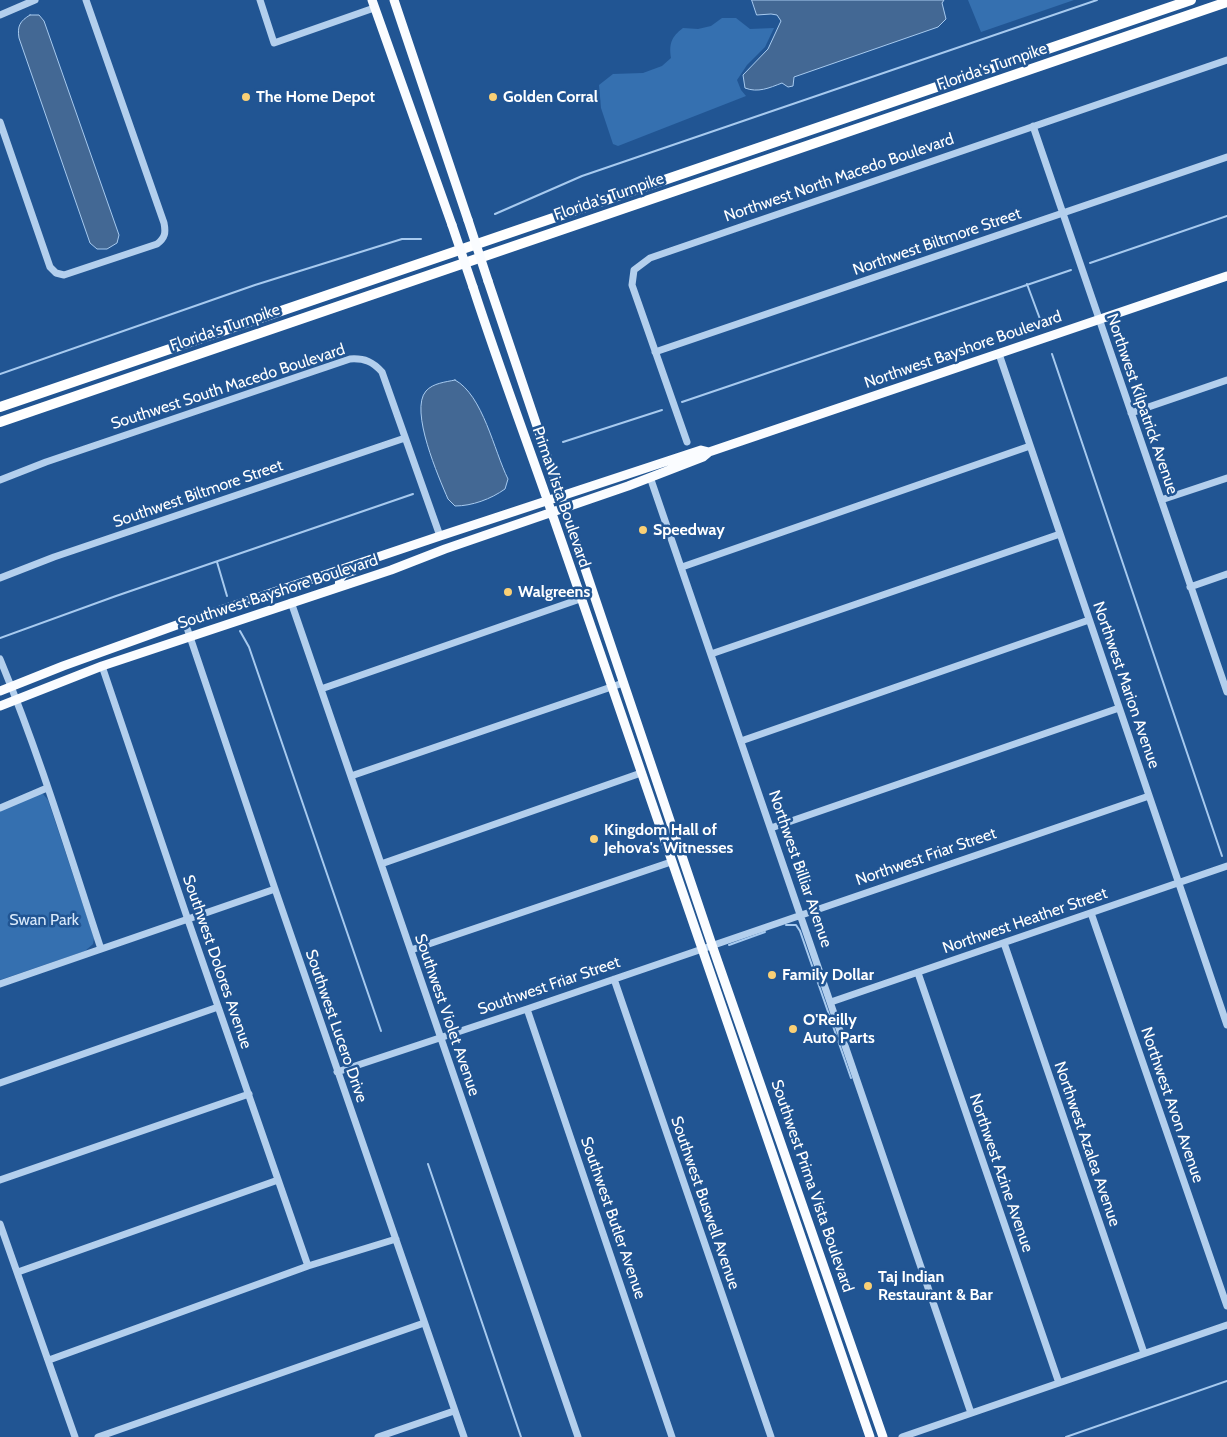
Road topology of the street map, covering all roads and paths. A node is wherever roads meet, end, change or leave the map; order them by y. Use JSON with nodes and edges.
{"nodes":[{"id":1,"x":35,"y":0,"type":"edge"},
{"id":2,"x":86,"y":0,"type":"edge"},
{"id":3,"x":260,"y":0,"type":"edge"},
{"id":4,"x":394,"y":0,"type":"edge"},
{"id":5,"x":1191,"y":0,"type":"edge"},
{"id":6,"x":1227,"y":2,"type":"edge"},
{"id":7,"x":373,"y":4,"type":"edge"},
{"id":8,"x":0,"y":15,"type":"edge"},
{"id":9,"x":1227,"y":60,"type":"edge"},
{"id":10,"x":0,"y":122,"type":"edge"},
{"id":11,"x":1032,"y":126,"type":"junction"},
{"id":12,"x":1227,"y":157,"type":"edge"},
{"id":13,"x":1063,"y":213,"type":"junction"},
{"id":14,"x":1227,"y":276,"type":"edge"},
{"id":15,"x":1099,"y":320,"type":"junction"},
{"id":16,"x":655,"y":352,"type":"junction"},
{"id":17,"x":999,"y":354,"type":"junction"},
{"id":18,"x":1227,"y":380,"type":"edge"},
{"id":19,"x":0,"y":406,"type":"edge"},
{"id":20,"x":1131,"y":413,"type":"junction"},
{"id":21,"x":0,"y":422,"type":"edge"},
{"id":22,"x":405,"y":438,"type":"junction"},
{"id":23,"x":687,"y":442,"type":"dead end"},
{"id":24,"x":1030,"y":446,"type":"junction"},
{"id":25,"x":709,"y":452,"type":"junction"},
{"id":26,"x":650,"y":477,"type":"junction"},
{"id":27,"x":1227,"y":478,"type":"edge"},
{"id":28,"x":0,"y":480,"type":"edge"},
{"id":29,"x":562,"y":497,"type":"junction"},
{"id":30,"x":1160,"y":500,"type":"junction"},
{"id":31,"x":548,"y":501,"type":"junction"},
{"id":32,"x":566,"y":508,"type":"junction"},
{"id":33,"x":551,"y":512,"type":"junction"},
{"id":34,"x":1060,"y":534,"type":"junction"},
{"id":35,"x":440,"y":536,"type":"junction"},
{"id":36,"x":388,"y":553,"type":"junction"},
{"id":37,"x":682,"y":567,"type":"junction"},
{"id":38,"x":328,"y":574,"type":"junction"},
{"id":39,"x":1227,"y":574,"type":"edge"},
{"id":40,"x":0,"y":578,"type":"edge"},
{"id":41,"x":339,"y":587,"type":"junction"},
{"id":42,"x":1190,"y":587,"type":"junction"},
{"id":43,"x":580,"y":599,"type":"junction"},
{"id":44,"x":291,"y":602,"type":"junction"},
{"id":45,"x":276,"y":608,"type":"junction"},
{"id":46,"x":1089,"y":620,"type":"junction"},
{"id":47,"x":185,"y":622,"type":"junction"},
{"id":48,"x":190,"y":636,"type":"junction"},
{"id":49,"x":711,"y":654,"type":"junction"},
{"id":50,"x":0,"y":659,"type":"edge"},
{"id":51,"x":102,"y":666,"type":"junction"},
{"id":52,"x":1224,"y":672,"type":"edge"},
{"id":53,"x":623,"y":683,"type":"junction"},
{"id":54,"x":11,"y":686,"type":"junction"},
{"id":55,"x":612,"y":687,"type":"junction"},
{"id":56,"x":321,"y":689,"type":"junction"},
{"id":57,"x":0,"y":691,"type":"edge"},
{"id":58,"x":1227,"y":692,"type":"edge"},
{"id":59,"x":16,"y":699,"type":"junction"},
{"id":60,"x":0,"y":706,"type":"edge"},
{"id":61,"x":1119,"y":708,"type":"junction"},
{"id":62,"x":741,"y":741,"type":"junction"},
{"id":63,"x":642,"y":773,"type":"junction"},
{"id":64,"x":351,"y":776,"type":"junction"},
{"id":65,"x":47,"y":788,"type":"junction"},
{"id":66,"x":1149,"y":796,"type":"junction"},
{"id":67,"x":0,"y":808,"type":"edge"},
{"id":68,"x":771,"y":828,"type":"junction"},
{"id":69,"x":672,"y":862,"type":"junction"},
{"id":70,"x":381,"y":864,"type":"junction"},
{"id":71,"x":1227,"y":866,"type":"edge"},
{"id":72,"x":1179,"y":882,"type":"junction"},
{"id":73,"x":275,"y":889,"type":"junction"},
{"id":74,"x":1092,"y":913,"type":"junction"},
{"id":75,"x":800,"y":914,"type":"junction"},
{"id":76,"x":188,"y":920,"type":"junction"},
{"id":77,"x":1004,"y":942,"type":"junction"},
{"id":78,"x":712,"y":945,"type":"junction"},
{"id":79,"x":102,"y":948,"type":"junction"},
{"id":80,"x":702,"y":949,"type":"junction"},
{"id":81,"x":411,"y":950,"type":"junction"},
{"id":82,"x":918,"y":973,"type":"junction"},
{"id":83,"x":614,"y":979,"type":"junction"},
{"id":84,"x":0,"y":984,"type":"edge"},
{"id":85,"x":831,"y":1002,"type":"junction"},
{"id":86,"x":218,"y":1007,"type":"junction"},
{"id":87,"x":527,"y":1009,"type":"junction"},
{"id":88,"x":1227,"y":1025,"type":"edge"},
{"id":89,"x":440,"y":1038,"type":"junction"},
{"id":90,"x":337,"y":1072,"type":"junction"},
{"id":91,"x":0,"y":1083,"type":"edge"},
{"id":92,"x":249,"y":1094,"type":"junction"},
{"id":93,"x":0,"y":1180,"type":"edge"},
{"id":94,"x":278,"y":1180,"type":"junction"},
{"id":95,"x":0,"y":1224,"type":"edge"},
{"id":96,"x":396,"y":1239,"type":"junction"},
{"id":97,"x":308,"y":1266,"type":"junction"},
{"id":98,"x":18,"y":1272,"type":"junction"},
{"id":99,"x":1227,"y":1306,"type":"edge"},
{"id":100,"x":424,"y":1323,"type":"junction"},
{"id":101,"x":1227,"y":1324,"type":"edge"},
{"id":102,"x":1144,"y":1353,"type":"junction"},
{"id":103,"x":49,"y":1360,"type":"junction"},
{"id":104,"x":1059,"y":1383,"type":"junction"},
{"id":105,"x":454,"y":1411,"type":"junction"},
{"id":106,"x":971,"y":1413,"type":"junction"},
{"id":107,"x":76,"y":1437,"type":"edge"},
{"id":108,"x":98,"y":1437,"type":"edge"},
{"id":109,"x":378,"y":1437,"type":"edge"},
{"id":110,"x":464,"y":1437,"type":"edge"},
{"id":111,"x":578,"y":1437,"type":"edge"},
{"id":112,"x":672,"y":1437,"type":"edge"},
{"id":113,"x":770,"y":1437,"type":"edge"},
{"id":114,"x":870,"y":1437,"type":"edge"},
{"id":115,"x":883,"y":1437,"type":"edge"},
{"id":116,"x":902,"y":1437,"type":"edge"}],
"edges":[{"from":1,"to":8,"type":"street"},
{"from":2,"to":10,"type":"street"},
{"from":3,"to":7,"type":"street"},
{"from":4,"to":29,"type":"main road","name":"Prima Vista Boulevard","bridge":true},
{"from":5,"to":19,"type":"highway","name":"Florida's Turnpike"},
{"from":6,"to":21,"type":"highway","name":"Florida's Turnpike"},
{"from":7,"to":31,"type":"main road","name":"Prima Vista Boulevard","bridge":true},
{"from":9,"to":11,"type":"street","name":"Northwest North Macedo Boulevard"},
{"from":11,"to":13,"type":"street","name":"Northwest Kilpatrick Avenue"},
{"from":11,"to":16,"type":"street","name":"Northwest North Macedo Boulevard"},
{"from":12,"to":13,"type":"street","name":"Northwest Biltmore Street"},
{"from":13,"to":15,"type":"street","name":"Northwest Kilpatrick Avenue"},
{"from":13,"to":16,"type":"street","name":"Northwest Biltmore Street"},
{"from":14,"to":15,"type":"main road","name":"Northwest Bayshore Boulevard"},
{"from":15,"to":17,"type":"main road","name":"Northwest Bayshore Boulevard"},
{"from":15,"to":20,"type":"street","name":"Northwest Kilpatrick Avenue"},
{"from":16,"to":23,"type":"street","name":"Northwest North Macedo Boulevard"},
{"from":17,"to":24,"type":"street","name":"Northwest Marion Avenue"},
{"from":17,"to":25,"type":"main road","name":"Northwest Bayshore Boulevard"},
{"from":18,"to":20,"type":"street"},
{"from":20,"to":30,"type":"street","name":"Northwest Kilpatrick Avenue"},
{"from":22,"to":28,"type":"street","name":"Southwest South Macedo Boulevard"},
{"from":22,"to":35,"type":"street","name":"Southwest South Macedo Boulevard"},
{"from":22,"to":40,"type":"street","name":"Southwest Biltmore Street"},
{"from":24,"to":34,"type":"street","name":"Northwest Marion Avenue"},
{"from":24,"to":37,"type":"street"},
{"from":25,"to":26,"type":"main road","name":"Northwest Bayshore Boulevard"},
{"from":25,"to":29,"type":"main road","name":"Northwest Bayshore Boulevard"},
{"from":26,"to":32,"type":"main road","name":"Northwest Bayshore Boulevard"},
{"from":26,"to":37,"type":"street","name":"Northwest Billiar Avenue"},
{"from":27,"to":30,"type":"street"},
{"from":29,"to":31,"type":"main road","name":"Southwest Bayshore Boulevard"},
{"from":29,"to":32,"type":"main road","name":"Prima Vista Boulevard"},
{"from":30,"to":42,"type":"street","name":"Northwest Kilpatrick Avenue"},
{"from":31,"to":33,"type":"main road","name":"Prima Vista Boulevard"},
{"from":31,"to":35,"type":"main road","name":"Southwest Bayshore Boulevard"},
{"from":32,"to":33,"type":"main road","name":"Southwest Bayshore Boulevard"},
{"from":32,"to":53,"type":"main road","name":"Prima Vista Boulevard"},
{"from":33,"to":41,"type":"main road","name":"Southwest Bayshore Boulevard"},
{"from":33,"to":43,"type":"main road","name":"Prima Vista Boulevard"},
{"from":34,"to":46,"type":"street","name":"Northwest Marion Avenue"},
{"from":34,"to":49,"type":"street"},
{"from":35,"to":36,"type":"main road","name":"Southwest Bayshore Boulevard"},
{"from":36,"to":38,"type":"main road","name":"Southwest Bayshore Boulevard"},
{"from":36,"to":41,"type":"main road"},
{"from":37,"to":49,"type":"street","name":"Northwest Billiar Avenue"},
{"from":38,"to":45,"type":"main road"},
{"from":38,"to":47,"type":"main road","name":"Southwest Bayshore Boulevard"},
{"from":39,"to":42,"type":"street"},
{"from":41,"to":44,"type":"main road","name":"Southwest Bayshore Boulevard"},
{"from":42,"to":52,"type":"street","name":"Northwest Kilpatrick Avenue"},
{"from":43,"to":55,"type":"main road","name":"Prima Vista Boulevard"},
{"from":43,"to":56,"type":"street"},
{"from":44,"to":45,"type":"main road","name":"Southwest Bayshore Boulevard"},
{"from":44,"to":56,"type":"street","name":"Southwest Violet Avenue"},
{"from":45,"to":48,"type":"main road","name":"Southwest Bayshore Boulevard"},
{"from":46,"to":61,"type":"street","name":"Northwest Marion Avenue"},
{"from":46,"to":62,"type":"street"},
{"from":47,"to":48,"type":"street","name":"Southwest Lucero Drive"},
{"from":47,"to":54,"type":"main road","name":"Southwest Bayshore Boulevard"},
{"from":48,"to":51,"type":"main road","name":"Southwest Bayshore Boulevard"},
{"from":48,"to":73,"type":"street","name":"Southwest Lucero Drive"},
{"from":49,"to":62,"type":"street","name":"Northwest Billiar Avenue"},
{"from":50,"to":54,"type":"street"},
{"from":51,"to":59,"type":"main road","name":"Southwest Bayshore Boulevard"},
{"from":51,"to":76,"type":"street","name":"Southwest Dolores Avenue"},
{"from":52,"to":58,"type":"street","name":"Northwest Kilpatrick Avenue"},
{"from":53,"to":55,"type":"street"},
{"from":53,"to":78,"type":"main road","name":"Prima Vista Boulevard"},
{"from":54,"to":57,"type":"main road","name":"Southwest Bayshore Boulevard"},
{"from":54,"to":59,"type":"street"},
{"from":55,"to":63,"type":"main road","name":"Prima Vista Boulevard"},
{"from":55,"to":64,"type":"street"},
{"from":56,"to":64,"type":"street","name":"Southwest Violet Avenue"},
{"from":59,"to":60,"type":"main road","name":"Southwest Bayshore Boulevard"},
{"from":59,"to":65,"type":"street"},
{"from":61,"to":66,"type":"street","name":"Northwest Marion Avenue"},
{"from":61,"to":68,"type":"street"},
{"from":62,"to":68,"type":"street","name":"Northwest Billiar Avenue"},
{"from":63,"to":69,"type":"main road","name":"Prima Vista Boulevard"},
{"from":63,"to":70,"type":"street"},
{"from":64,"to":70,"type":"street","name":"Southwest Violet Avenue"},
{"from":65,"to":67,"type":"street"},
{"from":65,"to":79,"type":"street"},
{"from":66,"to":72,"type":"street","name":"Northwest Marion Avenue"},
{"from":66,"to":75,"type":"street","name":"Northwest Friar Street"},
{"from":68,"to":75,"type":"street","name":"Northwest Billiar Avenue"},
{"from":69,"to":80,"type":"main road","name":"Prima Vista Boulevard"},
{"from":69,"to":81,"type":"street"},
{"from":70,"to":81,"type":"street","name":"Southwest Violet Avenue"},
{"from":71,"to":72,"type":"street","name":"Northwest Heather Street"},
{"from":72,"to":74,"type":"street","name":"Northwest Heather Street"},
{"from":72,"to":88,"type":"street","name":"Northwest Marion Avenue"},
{"from":73,"to":76,"type":"street"},
{"from":73,"to":90,"type":"street","name":"Southwest Lucero Drive"},
{"from":74,"to":77,"type":"street","name":"Northwest Heather Street"},
{"from":74,"to":99,"type":"street","name":"Northwest Avon Avenue"},
{"from":75,"to":78,"type":"street","name":"Northwest Friar Street"},
{"from":75,"to":85,"type":"street","name":"Northwest Billiar Avenue"},
{"from":76,"to":79,"type":"street"},
{"from":76,"to":86,"type":"street","name":"Southwest Dolores Avenue"},
{"from":77,"to":82,"type":"street","name":"Northwest Heather Street"},
{"from":77,"to":102,"type":"street","name":"Northwest Azalea Avenue"},
{"from":78,"to":80,"type":"street","name":"Southwest Friar Street"},
{"from":78,"to":115,"type":"main road","name":"Southwest Prima Vista Boulevard"},
{"from":79,"to":84,"type":"street"},
{"from":80,"to":83,"type":"street","name":"Southwest Friar Street"},
{"from":80,"to":114,"type":"main road","name":"Southwest Prima Vista Boulevard"},
{"from":81,"to":89,"type":"street","name":"Southwest Violet Avenue"},
{"from":82,"to":85,"type":"street","name":"Northwest Heather Street"},
{"from":82,"to":104,"type":"street","name":"Northwest Azine Avenue"},
{"from":83,"to":87,"type":"street","name":"Southwest Friar Street"},
{"from":83,"to":113,"type":"street","name":"Southwest Buswell Avenue"},
{"from":85,"to":106,"type":"street","name":"Northwest Billiar Avenue"},
{"from":86,"to":91,"type":"street"},
{"from":86,"to":92,"type":"street","name":"Southwest Dolores Avenue"},
{"from":87,"to":89,"type":"street","name":"Southwest Friar Street"},
{"from":87,"to":112,"type":"street","name":"Southwest Butler Avenue"},
{"from":89,"to":90,"type":"street","name":"Southwest Friar Street"},
{"from":89,"to":111,"type":"street","name":"Southwest Violet Avenue"},
{"from":90,"to":96,"type":"street","name":"Southwest Lucero Drive"},
{"from":92,"to":93,"type":"street"},
{"from":92,"to":94,"type":"street","name":"Southwest Dolores Avenue"},
{"from":94,"to":97,"type":"street","name":"Southwest Dolores Avenue"},
{"from":94,"to":98,"type":"street"},
{"from":95,"to":98,"type":"street"},
{"from":96,"to":97,"type":"street"},
{"from":96,"to":100,"type":"street","name":"Southwest Lucero Drive"},
{"from":97,"to":103,"type":"street"},
{"from":98,"to":103,"type":"street"},
{"from":100,"to":105,"type":"street","name":"Southwest Lucero Drive"},
{"from":100,"to":108,"type":"street"},
{"from":101,"to":102,"type":"street"},
{"from":102,"to":104,"type":"street"},
{"from":103,"to":107,"type":"street"},
{"from":104,"to":106,"type":"street"},
{"from":105,"to":109,"type":"street"},
{"from":105,"to":110,"type":"street","name":"Southwest Lucero Drive"},
{"from":106,"to":116,"type":"street"}]}
